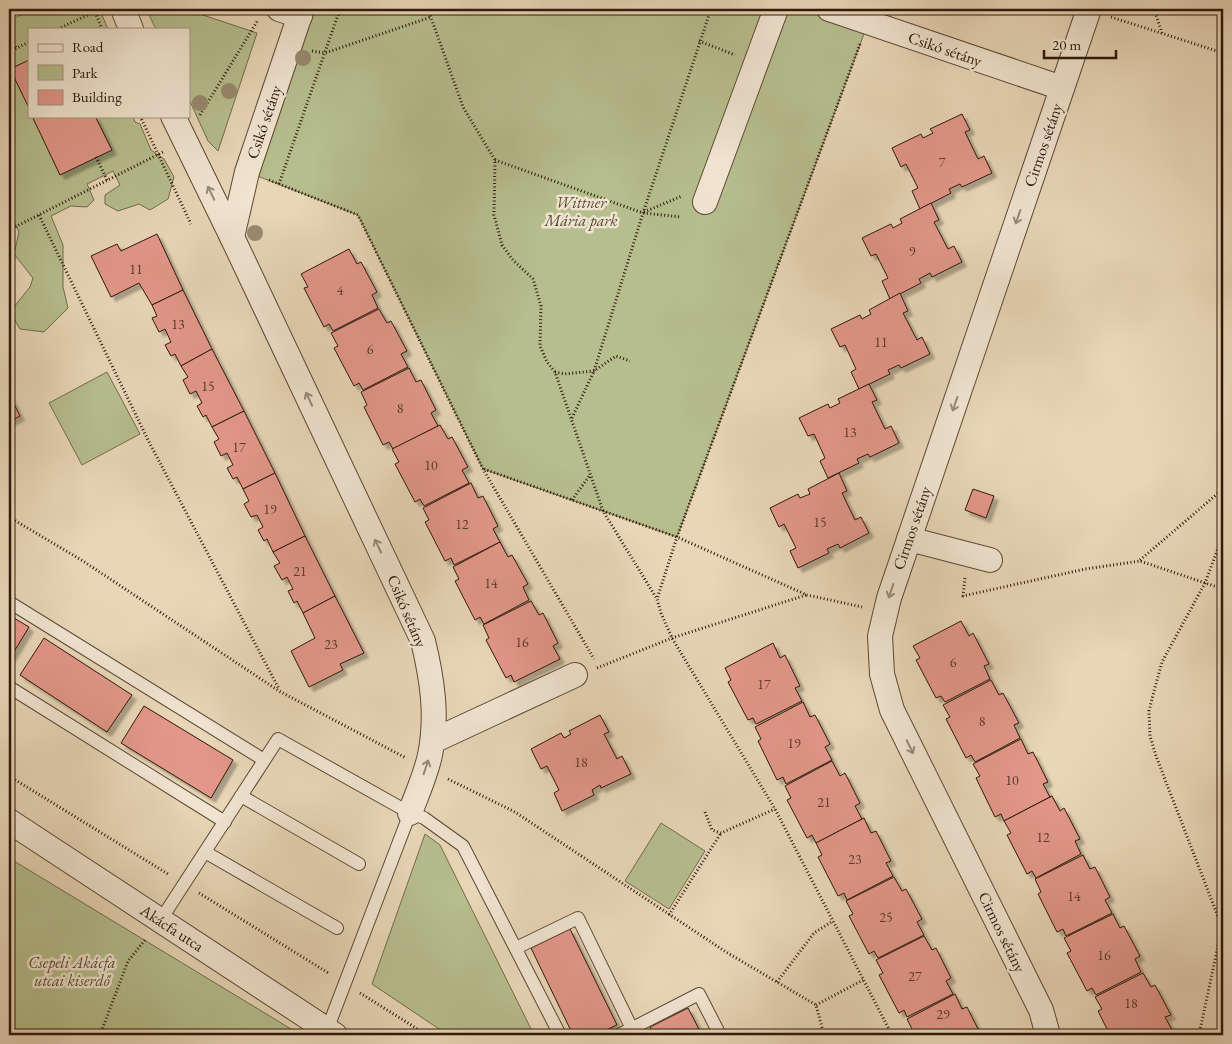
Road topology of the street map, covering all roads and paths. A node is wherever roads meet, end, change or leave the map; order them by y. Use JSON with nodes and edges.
{"nodes":[{"id":1,"x":24,"y":9,"type":"edge"},
{"id":2,"x":100,"y":9,"type":"edge"},
{"id":3,"x":123,"y":9,"type":"edge"},
{"id":4,"x":340,"y":9,"type":"edge"},
{"id":5,"x":428,"y":9,"type":"edge"},
{"id":6,"x":711,"y":9,"type":"edge"},
{"id":7,"x":776,"y":9,"type":"edge"},
{"id":8,"x":829,"y":9,"type":"edge"},
{"id":9,"x":1089,"y":9,"type":"edge"},
{"id":10,"x":1154,"y":9,"type":"edge"},
{"id":11,"x":95,"y":10,"type":"edge"},
{"id":12,"x":285,"y":13,"type":"edge"},
{"id":13,"x":9,"y":16,"type":"edge"},
{"id":14,"x":431,"y":17,"type":"junction"},
{"id":15,"x":868,"y":23,"type":"junction"},
{"id":16,"x":60,"y":28,"type":"edge"},
{"id":17,"x":102,"y":28,"type":"edge"},
{"id":18,"x":131,"y":28,"type":"edge"},
{"id":19,"x":9,"y":34,"type":"edge"},
{"id":20,"x":1162,"y":34,"type":"junction"},
{"id":21,"x":700,"y":41,"type":"junction"},
{"id":22,"x":28,"y":42,"type":"edge"},
{"id":23,"x":290,"y":46,"type":"junction"},
{"id":24,"x":16,"y":48,"type":"junction"},
{"id":25,"x":9,"y":52,"type":"edge"},
{"id":26,"x":326,"y":53,"type":"junction"},
{"id":27,"x":1223,"y":53,"type":"edge"},
{"id":28,"x":757,"y":63,"type":"junction"},
{"id":29,"x":1062,"y":88,"type":"junction"},
{"id":30,"x":141,"y":118,"type":"edge"},
{"id":31,"x":174,"y":118,"type":"edge"},
{"id":32,"x":185,"y":140,"type":"junction"},
{"id":33,"x":158,"y":154,"type":"junction"},
{"id":34,"x":96,"y":157,"type":"dead end"},
{"id":35,"x":495,"y":160,"type":"junction"},
{"id":36,"x":247,"y":172,"type":"junction"},
{"id":37,"x":108,"y":180,"type":"junction"},
{"id":38,"x":279,"y":184,"type":"junction"},
{"id":39,"x":705,"y":202,"type":"joint"},
{"id":40,"x":644,"y":213,"type":"junction"},
{"id":41,"x":39,"y":214,"type":"junction"},
{"id":42,"x":681,"y":217,"type":"dead end"},
{"id":43,"x":191,"y":224,"type":"dead end"},
{"id":44,"x":9,"y":230,"type":"edge"},
{"id":45,"x":232,"y":237,"type":"junction"},
{"id":46,"x":630,"y":361,"type":"dead end"},
{"id":47,"x":594,"y":371,"type":"junction"},
{"id":48,"x":555,"y":372,"type":"junction"},
{"id":49,"x":571,"y":419,"type":"junction"},
{"id":50,"x":483,"y":469,"type":"junction"},
{"id":51,"x":590,"y":475,"type":"junction"},
{"id":52,"x":1223,"y":489,"type":"edge"},
{"id":53,"x":572,"y":500,"type":"junction"},
{"id":54,"x":603,"y":511,"type":"junction"},
{"id":55,"x":9,"y":517,"type":"edge"},
{"id":56,"x":1223,"y":535,"type":"edge"},
{"id":57,"x":677,"y":537,"type":"junction"},
{"id":58,"x":909,"y":539,"type":"junction"},
{"id":59,"x":979,"y":558,"type":"joint"},
{"id":60,"x":1140,"y":561,"type":"junction"},
{"id":61,"x":1205,"y":583,"type":"junction"},
{"id":62,"x":1223,"y":589,"type":"edge"},
{"id":63,"x":807,"y":595,"type":"junction"},
{"id":64,"x":657,"y":598,"type":"junction"},
{"id":65,"x":9,"y":602,"type":"edge"},
{"id":66,"x":886,"y":612,"type":"junction"},
{"id":67,"x":672,"y":638,"type":"junction"},
{"id":68,"x":599,"y":667,"type":"junction"},
{"id":69,"x":575,"y":675,"type":"joint"},
{"id":70,"x":9,"y":687,"type":"edge"},
{"id":71,"x":279,"y":691,"type":"junction"},
{"id":72,"x":432,"y":741,"type":"junction"},
{"id":73,"x":264,"y":760,"type":"junction"},
{"id":74,"x":426,"y":768,"type":"junction"},
{"id":75,"x":9,"y":776,"type":"edge"},
{"id":76,"x":241,"y":796,"type":"junction"},
{"id":77,"x":775,"y":809,"type":"junction"},
{"id":78,"x":705,"y":812,"type":"dead end"},
{"id":79,"x":410,"y":813,"type":"junction"},
{"id":80,"x":9,"y":821,"type":"edge"},
{"id":81,"x":225,"y":822,"type":"junction"},
{"id":82,"x":721,"y":833,"type":"junction"},
{"id":83,"x":205,"y":852,"type":"junction"},
{"id":84,"x":359,"y":864,"type":"dead end"},
{"id":85,"x":184,"y":884,"type":"junction"},
{"id":86,"x":669,"y":915,"type":"junction"},
{"id":87,"x":160,"y":921,"type":"junction"},
{"id":88,"x":833,"y":921,"type":"junction"},
{"id":89,"x":1223,"y":926,"type":"edge"},
{"id":90,"x":337,"y":928,"type":"dead end"},
{"id":91,"x":516,"y":948,"type":"junction"},
{"id":92,"x":864,"y":980,"type":"junction"},
{"id":93,"x":777,"y":982,"type":"junction"},
{"id":94,"x":345,"y":983,"type":"junction"},
{"id":95,"x":816,"y":1005,"type":"junction"},
{"id":96,"x":633,"y":1032,"type":"edge"},
{"id":97,"x":331,"y":1033,"type":"edge"},
{"id":98,"x":100,"y":1035,"type":"edge"},
{"id":99,"x":427,"y":1035,"type":"edge"},
{"id":100,"x":560,"y":1035,"type":"edge"},
{"id":101,"x":619,"y":1035,"type":"edge"},
{"id":102,"x":720,"y":1035,"type":"edge"},
{"id":103,"x":824,"y":1035,"type":"edge"},
{"id":104,"x":892,"y":1035,"type":"edge"},
{"id":105,"x":1048,"y":1035,"type":"edge"},
{"id":106,"x":1199,"y":1035,"type":"edge"}],
"edges":[{"from":1,"to":13,"type":"path"},
{"from":2,"to":11,"type":"path"},
{"from":3,"to":18,"type":"street"},
{"from":4,"to":26,"type":"path"},
{"from":5,"to":14,"type":"path"},
{"from":6,"to":21,"type":"path"},
{"from":7,"to":28,"type":"street"},
{"from":8,"to":15,"type":"street","name":"Csikó sétány"},
{"from":9,"to":20,"type":"path"},
{"from":9,"to":29,"type":"street","name":"Cirmos sétány"},
{"from":10,"to":20,"type":"path"},
{"from":11,"to":16,"type":"path"},
{"from":11,"to":17,"type":"path"},
{"from":12,"to":23,"type":"street","name":"Csikó sétány"},
{"from":12,"to":32,"type":"path"},
{"from":14,"to":26,"type":"path"},
{"from":14,"to":35,"type":"path"},
{"from":15,"to":29,"type":"street","name":"Csikó sétány"},
{"from":15,"to":57,"type":"path"},
{"from":19,"to":24,"type":"path"},
{"from":20,"to":27,"type":"path"},
{"from":21,"to":28,"type":"path"},
{"from":21,"to":40,"type":"path"},
{"from":22,"to":24,"type":"path"},
{"from":23,"to":26,"type":"path"},
{"from":23,"to":36,"type":"street","name":"Csikó sétány"},
{"from":24,"to":25,"type":"path"},
{"from":26,"to":38,"type":"path"},
{"from":28,"to":39,"type":"street"},
{"from":29,"to":58,"type":"street","name":"Cirmos sétány","one_way":true},
{"from":30,"to":33,"type":"path"},
{"from":31,"to":32,"type":"street","name":"Csikó sétány"},
{"from":32,"to":33,"type":"path"},
{"from":45,"to":32,"type":"street","name":"Csikó sétány","one_way":true},
{"from":33,"to":37,"type":"path"},
{"from":33,"to":43,"type":"path"},
{"from":34,"to":37,"type":"path"},
{"from":35,"to":40,"type":"path"},
{"from":35,"to":48,"type":"path"},
{"from":36,"to":38,"type":"path"},
{"from":36,"to":45,"type":"street","name":"Csikó sétány"},
{"from":37,"to":41,"type":"path"},
{"from":38,"to":50,"type":"path"},
{"from":39,"to":40,"type":"path"},
{"from":40,"to":42,"type":"path"},
{"from":40,"to":47,"type":"path"},
{"from":41,"to":44,"type":"path"},
{"from":41,"to":71,"type":"path"},
{"from":72,"to":45,"type":"street","name":"Csikó sétány","one_way":true},
{"from":46,"to":47,"type":"path"},
{"from":47,"to":48,"type":"path"},
{"from":47,"to":49,"type":"path"},
{"from":48,"to":49,"type":"path"},
{"from":49,"to":51,"type":"path"},
{"from":50,"to":53,"type":"path"},
{"from":50,"to":68,"type":"path"},
{"from":51,"to":53,"type":"path"},
{"from":51,"to":54,"type":"path"},
{"from":52,"to":60,"type":"path"},
{"from":53,"to":54,"type":"path"},
{"from":54,"to":57,"type":"path"},
{"from":54,"to":64,"type":"path"},
{"from":55,"to":71,"type":"path"},
{"from":56,"to":61,"type":"path"},
{"from":57,"to":63,"type":"path"},
{"from":57,"to":64,"type":"path"},
{"from":58,"to":59,"type":"street"},
{"from":58,"to":66,"type":"street","name":"Cirmos sétány","one_way":true},
{"from":59,"to":60,"type":"path"},
{"from":60,"to":61,"type":"path"},
{"from":61,"to":62,"type":"path"},
{"from":61,"to":89,"type":"path"},
{"from":63,"to":66,"type":"path"},
{"from":63,"to":67,"type":"path"},
{"from":64,"to":67,"type":"path"},
{"from":65,"to":73,"type":"lane"},
{"from":66,"to":105,"type":"street","name":"Cirmos sétány","one_way":true},
{"from":67,"to":68,"type":"path"},
{"from":67,"to":77,"type":"path"},
{"from":68,"to":69,"type":"path"},
{"from":69,"to":72,"type":"street"},
{"from":70,"to":81,"type":"lane"},
{"from":71,"to":74,"type":"path"},
{"from":74,"to":72,"type":"street","name":"Csikó sétány","one_way":true},
{"from":73,"to":76,"type":"lane"},
{"from":73,"to":79,"type":"lane"},
{"from":74,"to":79,"type":"street","name":"Csikó sétány"},
{"from":74,"to":86,"type":"path"},
{"from":75,"to":85,"type":"path"},
{"from":76,"to":81,"type":"lane"},
{"from":76,"to":84,"type":"lane"},
{"from":77,"to":82,"type":"path"},
{"from":77,"to":88,"type":"path"},
{"from":78,"to":82,"type":"path"},
{"from":79,"to":91,"type":"lane"},
{"from":79,"to":94,"type":"lane","name":"Csikó sétány"},
{"from":80,"to":87,"type":"street","name":"Akácfa utca"},
{"from":81,"to":83,"type":"lane"},
{"from":82,"to":86,"type":"path"},
{"from":83,"to":85,"type":"lane"},
{"from":83,"to":90,"type":"lane"},
{"from":85,"to":87,"type":"lane"},
{"from":85,"to":94,"type":"path"},
{"from":86,"to":93,"type":"path"},
{"from":87,"to":97,"type":"street","name":"Akácfa utca"},
{"from":87,"to":98,"type":"path"},
{"from":88,"to":92,"type":"path"},
{"from":88,"to":93,"type":"path"},
{"from":89,"to":106,"type":"path"},
{"from":91,"to":96,"type":"lane"},
{"from":91,"to":100,"type":"lane"},
{"from":92,"to":95,"type":"path"},
{"from":92,"to":104,"type":"path"},
{"from":93,"to":95,"type":"path"},
{"from":94,"to":97,"type":"lane","name":"Csikó sétány"},
{"from":94,"to":99,"type":"path"},
{"from":95,"to":103,"type":"path"},
{"from":96,"to":101,"type":"lane"},
{"from":96,"to":102,"type":"lane"}]}
